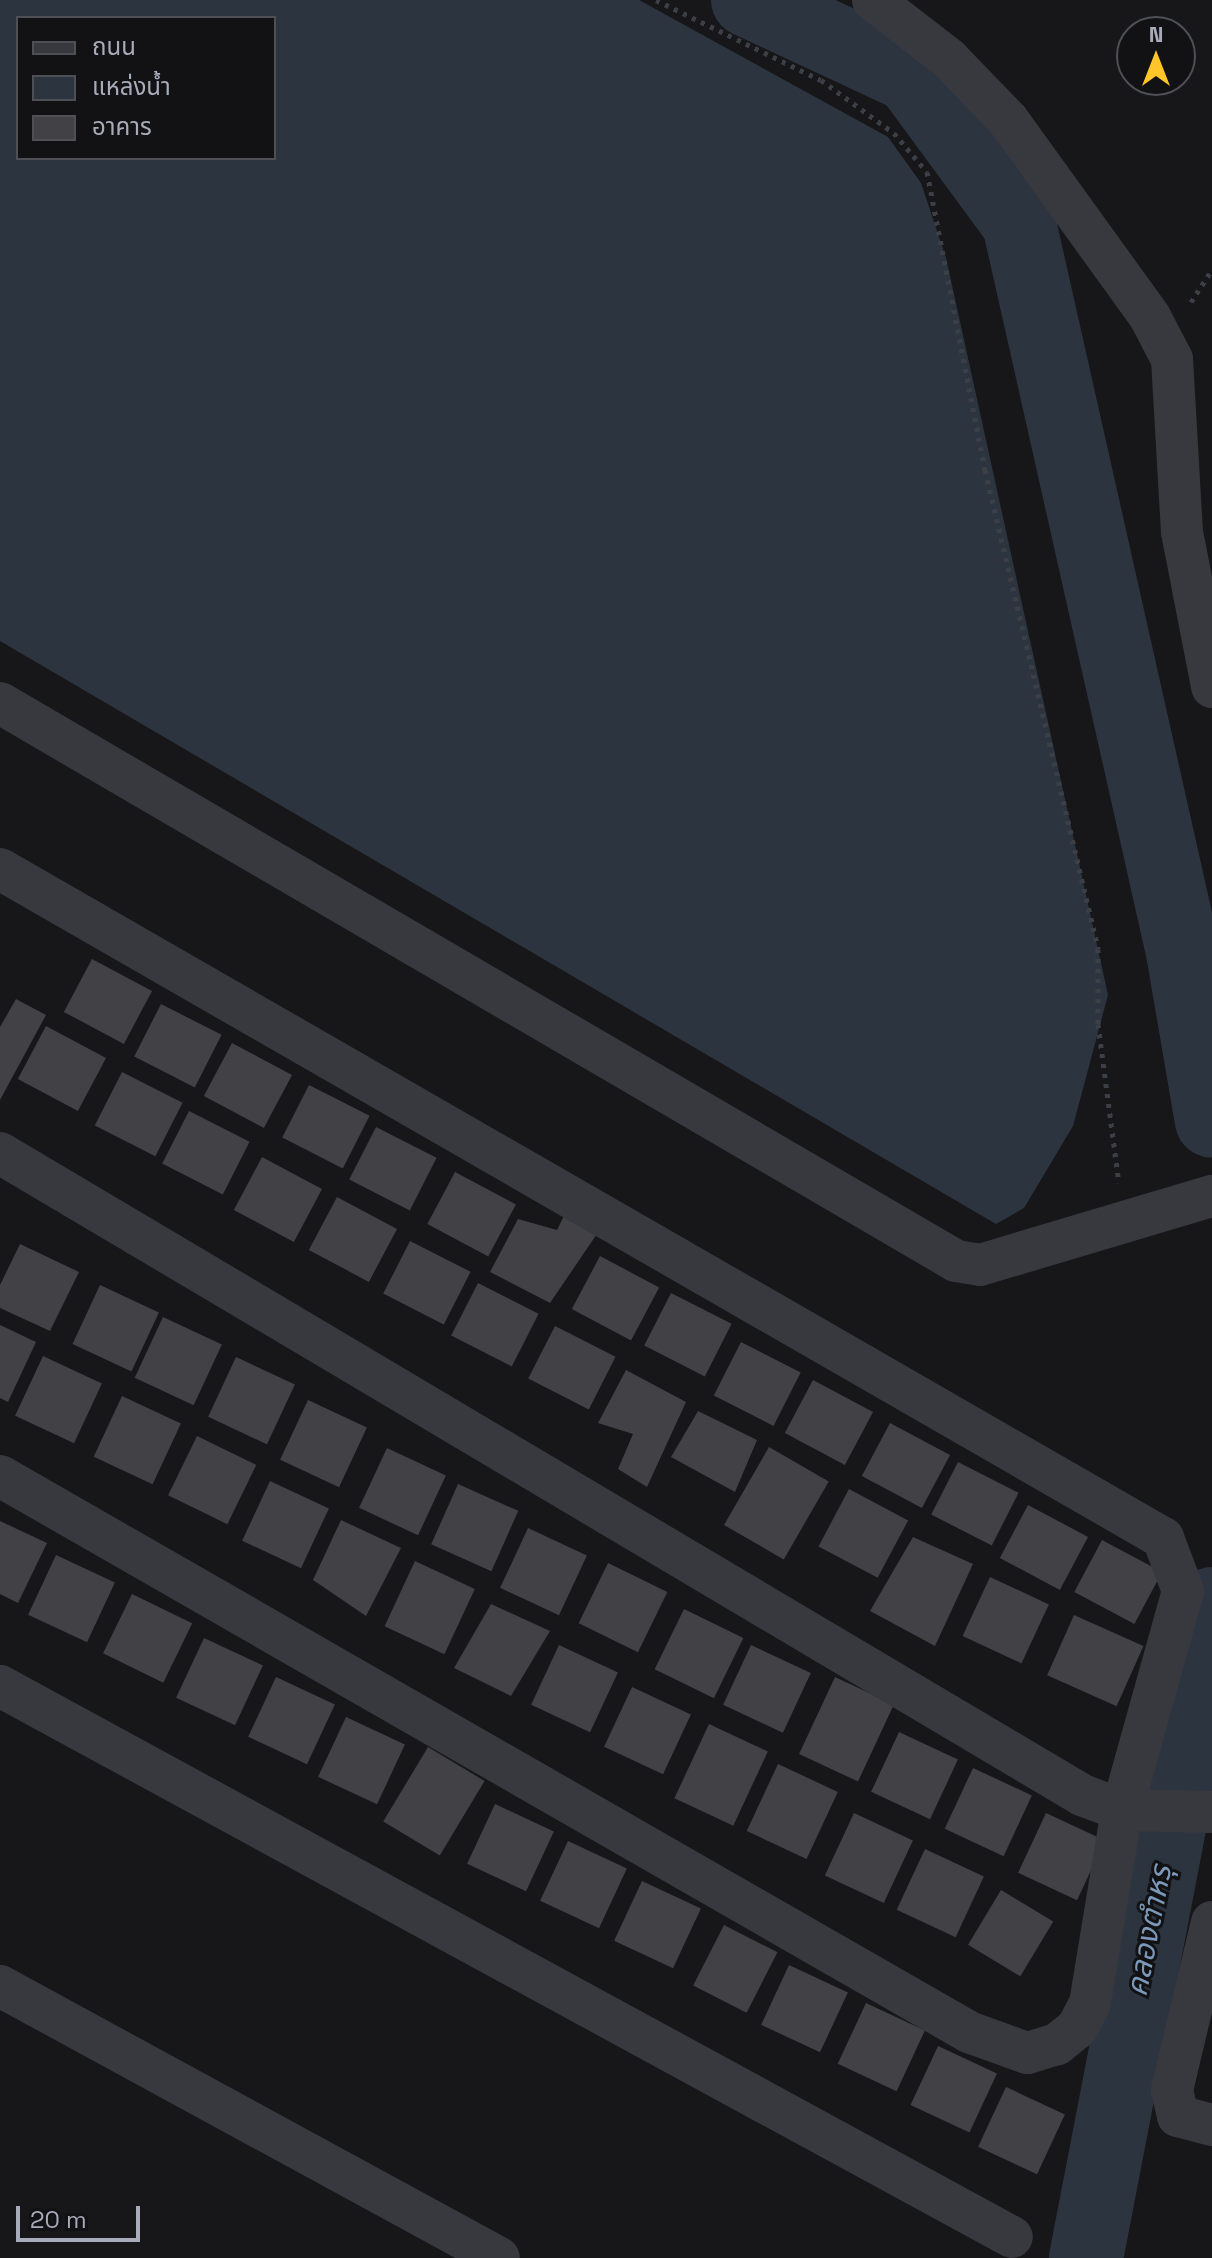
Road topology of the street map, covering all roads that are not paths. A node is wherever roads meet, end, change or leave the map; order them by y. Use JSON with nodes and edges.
{"nodes":[{"id":1,"x":873,"y":0,"type":"edge"},
{"id":2,"x":1212,"y":687,"type":"edge"},
{"id":3,"x":0,"y":703,"type":"edge"},
{"id":4,"x":2,"y":877,"type":"edge"},
{"id":5,"x":0,"y":1153,"type":"edge"},
{"id":6,"x":1206,"y":1198,"type":"edge"},
{"id":7,"x":0,"y":1476,"type":"edge"},
{"id":8,"x":0,"y":1686,"type":"edge"},
{"id":9,"x":1139,"y":1811,"type":"junction"},
{"id":10,"x":1211,"y":1812,"type":"edge"},
{"id":11,"x":1212,"y":1922,"type":"edge"},
{"id":12,"x":0,"y":1986,"type":"edge"},
{"id":13,"x":1212,"y":2125,"type":"edge"},
{"id":14,"x":1012,"y":2237,"type":"dead end"},
{"id":15,"x":499,"y":2258,"type":"edge"}],
"edges":[{"from":1,"to":2,"type":"street"},
{"from":3,"to":6,"type":"street"},
{"from":4,"to":9,"type":"street"},
{"from":5,"to":9,"type":"street"},
{"from":7,"to":9,"type":"street"},
{"from":8,"to":14,"type":"street"},
{"from":9,"to":10,"type":"street"},
{"from":11,"to":13,"type":"street"},
{"from":12,"to":15,"type":"street"}]}
